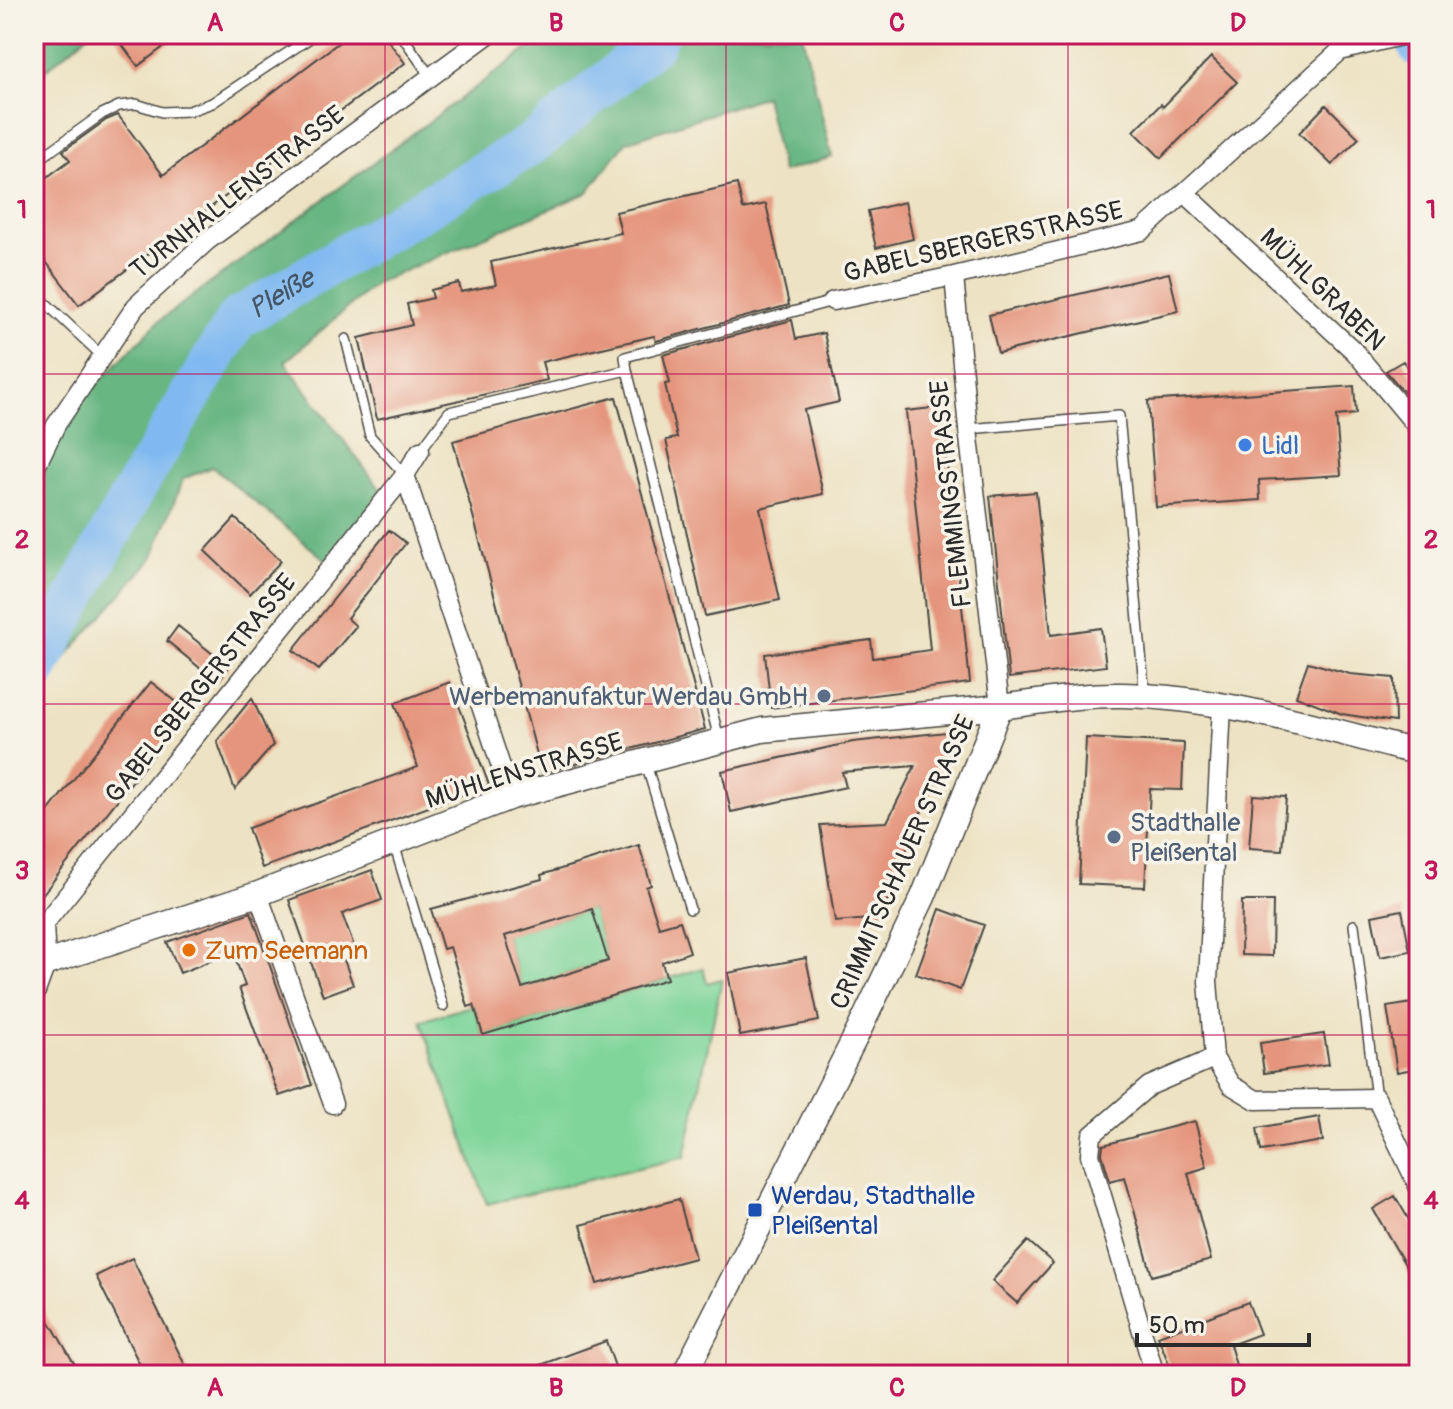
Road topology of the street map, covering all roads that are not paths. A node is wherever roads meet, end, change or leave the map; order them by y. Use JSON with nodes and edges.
{"nodes":[{"id":1,"x":316,"y":34,"type":"edge"},
{"id":2,"x":401,"y":34,"type":"edge"},
{"id":3,"x":489,"y":34,"type":"edge"},
{"id":4,"x":1408,"y":34,"type":"edge"},
{"id":5,"x":430,"y":76,"type":"junction"},
{"id":6,"x":34,"y":163,"type":"edge"},
{"id":7,"x":1185,"y":193,"type":"junction"},
{"id":8,"x":954,"y":276,"type":"junction"},
{"id":9,"x":34,"y":292,"type":"edge"},
{"id":10,"x":833,"y":301,"type":"joint"},
{"id":11,"x":346,"y":339,"type":"dead end"},
{"id":12,"x":102,"y":356,"type":"junction"},
{"id":13,"x":627,"y":370,"type":"junction"},
{"id":14,"x":968,"y":429,"type":"junction"},
{"id":15,"x":1419,"y":429,"type":"edge"},
{"id":16,"x":420,"y":451,"type":"joint"},
{"id":17,"x":34,"y":470,"type":"edge"},
{"id":18,"x":405,"y":475,"type":"junction"},
{"id":19,"x":1145,"y":696,"type":"junction"},
{"id":20,"x":1222,"y":706,"type":"junction"},
{"id":21,"x":1000,"y":707,"type":"junction"},
{"id":22,"x":720,"y":741,"type":"junction"},
{"id":23,"x":1419,"y":750,"type":"edge"},
{"id":24,"x":645,"y":761,"type":"junction"},
{"id":25,"x":511,"y":797,"type":"junction"},
{"id":26,"x":393,"y":842,"type":"junction"},
{"id":27,"x":258,"y":894,"type":"junction"},
{"id":28,"x":690,"y":909,"type":"dead end"},
{"id":29,"x":1354,"y":925,"type":"dead end"},
{"id":30,"x":40,"y":965,"type":"edge"},
{"id":31,"x":34,"y":997,"type":"edge"},
{"id":32,"x":443,"y":1006,"type":"dead end"},
{"id":33,"x":1214,"y":1058,"type":"junction"},
{"id":34,"x":1376,"y":1098,"type":"junction"},
{"id":35,"x":333,"y":1104,"type":"dead end"},
{"id":36,"x":1419,"y":1188,"type":"edge"},
{"id":37,"x":684,"y":1375,"type":"edge"},
{"id":38,"x":1155,"y":1375,"type":"edge"}],
"edges":[{"from":1,"to":6,"type":"lane"},
{"from":2,"to":5,"type":"lane"},
{"from":3,"to":5,"type":"street","name":"TURNHALLENSTRASSE"},
{"from":4,"to":7,"type":"street","name":"GABELSBERGERSTRASSE"},
{"from":5,"to":12,"type":"street","name":"TURNHALLENSTRASSE"},
{"from":7,"to":8,"type":"street","name":"GABELSBERGERSTRASSE"},
{"from":7,"to":15,"type":"street","name":"MÜHLGRABEN"},
{"from":8,"to":10,"type":"street","name":"GABELSBERGERSTRASSE"},
{"from":8,"to":14,"type":"street","name":"FLEMMINGSTRASSE"},
{"from":9,"to":12,"type":"lane"},
{"from":10,"to":13,"type":"lane"},
{"from":11,"to":18,"type":"lane"},
{"from":12,"to":17,"type":"street","name":"TURNHALLENSTRASSE"},
{"from":13,"to":16,"type":"lane"},
{"from":13,"to":22,"type":"lane"},
{"from":14,"to":19,"type":"lane"},
{"from":14,"to":21,"type":"street","name":"FLEMMINGSTRASSE"},
{"from":16,"to":18,"type":"street","name":"GABELSBERGERSTRASSE"},
{"from":18,"to":25,"type":"street"},
{"from":18,"to":30,"type":"street","name":"GABELSBERGERSTRASSE"},
{"from":19,"to":20,"type":"street","name":"CRIMMITSCHAUER STRASSE"},
{"from":19,"to":21,"type":"street","name":"CRIMMITSCHAUER STRASSE"},
{"from":20,"to":23,"type":"street","name":"CRIMMITSCHAUER STRASSE"},
{"from":20,"to":33,"type":"street"},
{"from":21,"to":22,"type":"street","name":"MÜHLENSTRASSE"},
{"from":21,"to":37,"type":"street","name":"CRIMMITSCHAUER STRASSE"},
{"from":22,"to":24,"type":"street","name":"MÜHLENSTRASSE"},
{"from":24,"to":25,"type":"street","name":"MÜHLENSTRASSE"},
{"from":24,"to":28,"type":"lane"},
{"from":25,"to":26,"type":"street","name":"MÜHLENSTRASSE"},
{"from":26,"to":27,"type":"street","name":"MÜHLENSTRASSE"},
{"from":26,"to":32,"type":"lane"},
{"from":27,"to":30,"type":"street","name":"MÜHLENSTRASSE"},
{"from":27,"to":35,"type":"street"},
{"from":29,"to":34,"type":"lane"},
{"from":30,"to":31,"type":"street"},
{"from":33,"to":34,"type":"street"},
{"from":33,"to":38,"type":"street"},
{"from":34,"to":36,"type":"street"}]}
